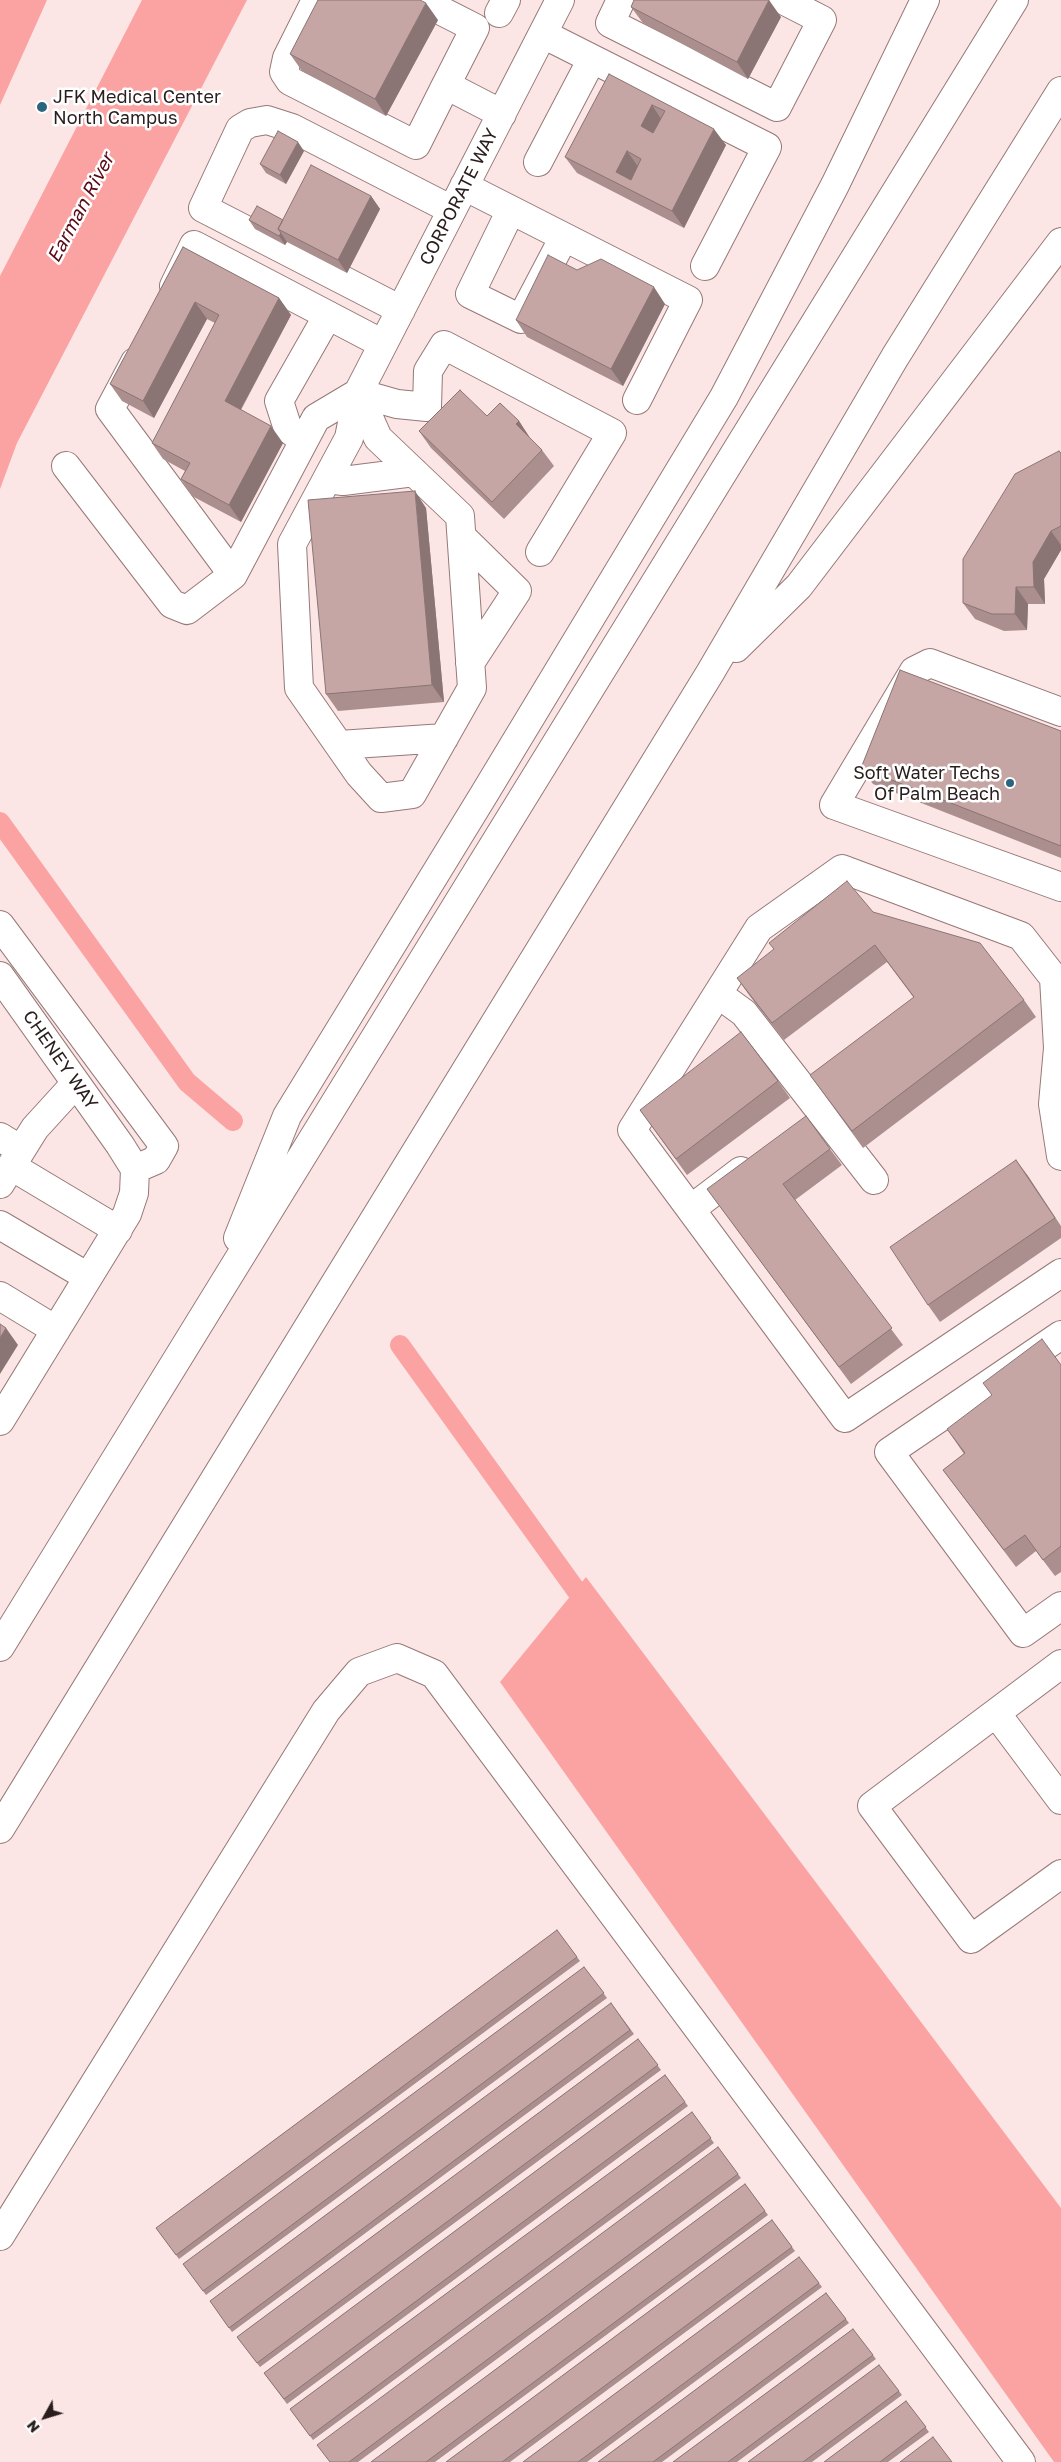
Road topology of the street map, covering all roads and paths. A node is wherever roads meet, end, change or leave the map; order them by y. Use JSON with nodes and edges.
{"nodes":[{"id":1,"x":316,"y":0,"type":"edge"},
{"id":2,"x":420,"y":0,"type":"edge"},
{"id":3,"x":560,"y":0,"type":"edge"},
{"id":4,"x":621,"y":0,"type":"edge"},
{"id":5,"x":783,"y":0,"type":"edge"},
{"id":6,"x":925,"y":0,"type":"edge"},
{"id":7,"x":1014,"y":0,"type":"edge"},
{"id":8,"x":543,"y":34,"type":"junction"},
{"id":9,"x":592,"y":59,"type":"junction"},
{"id":10,"x":446,"y":85,"type":"junction"},
{"id":11,"x":1061,"y":92,"type":"edge"},
{"id":12,"x":502,"y":114,"type":"junction"},
{"id":13,"x":538,"y":162,"type":"dead end"},
{"id":14,"x":458,"y":198,"type":"junction"},
{"id":15,"x":511,"y":210,"type":"junction"},
{"id":16,"x":564,"y":237,"type":"junction"},
{"id":17,"x":1061,"y":242,"type":"edge"},
{"id":18,"x":705,"y":266,"type":"dead end"},
{"id":19,"x":163,"y":306,"type":"edge"},
{"id":20,"x":401,"y":310,"type":"junction"},
{"id":21,"x":328,"y":315,"type":"junction"},
{"id":22,"x":146,"y":340,"type":"edge"},
{"id":23,"x":384,"y":344,"type":"junction"},
{"id":24,"x":358,"y":393,"type":"junction"},
{"id":25,"x":637,"y":400,"type":"dead end"},
{"id":26,"x":304,"y":440,"type":"junction"},
{"id":27,"x":66,"y":466,"type":"dead end"},
{"id":28,"x":414,"y":472,"type":"junction"},
{"id":29,"x":327,"y":479,"type":"junction"},
{"id":30,"x":463,"y":538,"type":"junction"},
{"id":31,"x":540,"y":552,"type":"dead end"},
{"id":32,"x":233,"y":575,"type":"junction"},
{"id":33,"x":710,"y":673,"type":"junction"},
{"id":34,"x":471,"y":676,"type":"junction"},
{"id":35,"x":1061,"y":712,"type":"edge"},
{"id":36,"x":444,"y":738,"type":"junction"},
{"id":37,"x":338,"y":745,"type":"junction"},
{"id":38,"x":1061,"y":887,"type":"edge"},
{"id":39,"x":0,"y":925,"type":"edge"},
{"id":40,"x":0,"y":976,"type":"edge"},
{"id":41,"x":718,"y":994,"type":"junction"},
{"id":42,"x":1060,"y":1048,"type":"edge"},
{"id":43,"x":76,"y":1083,"type":"junction"},
{"id":44,"x":821,"y":1111,"type":"junction"},
{"id":45,"x":798,"y":1129,"type":"edge"},
{"id":46,"x":1061,"y":1156,"type":"edge"},
{"id":47,"x":760,"y":1157,"type":"edge"},
{"id":48,"x":8,"y":1159,"type":"edge"},
{"id":49,"x":135,"y":1169,"type":"junction"},
{"id":50,"x":874,"y":1180,"type":"dead end"},
{"id":51,"x":691,"y":1209,"type":"junction"},
{"id":52,"x":0,"y":1225,"type":"edge"},
{"id":53,"x":118,"y":1230,"type":"junction"},
{"id":54,"x":1061,"y":1273,"type":"edge"},
{"id":55,"x":88,"y":1277,"type":"junction"},
{"id":56,"x":0,"y":1296,"type":"edge"},
{"id":57,"x":209,"y":1309,"type":"junction"},
{"id":58,"x":56,"y":1330,"type":"junction"},
{"id":59,"x":1061,"y":1335,"type":"edge"},
{"id":60,"x":0,"y":1421,"type":"edge"},
{"id":61,"x":1061,"y":1606,"type":"edge"},
{"id":62,"x":0,"y":1647,"type":"edge"},
{"id":63,"x":1058,"y":1673,"type":"edge"},
{"id":64,"x":996,"y":1713,"type":"junction"},
{"id":65,"x":1061,"y":1800,"type":"edge"},
{"id":66,"x":0,"y":1830,"type":"edge"},
{"id":67,"x":1061,"y":1874,"type":"edge"},
{"id":68,"x":0,"y":2236,"type":"edge"},
{"id":69,"x":1020,"y":2462,"type":"edge"}],
"edges":[{"from":1,"to":10,"type":"main road"},
{"from":2,"to":10,"type":"main road"},
{"from":3,"to":8,"type":"main road","name":"CORPORATE WAY"},
{"from":4,"to":5,"type":"main road"},
{"from":6,"to":57,"type":"main road"},
{"from":7,"to":57,"type":"main road"},
{"from":8,"to":9,"type":"main road"},
{"from":8,"to":12,"type":"main road","name":"CORPORATE WAY"},
{"from":9,"to":13,"type":"main road"},
{"from":9,"to":18,"type":"main road"},
{"from":10,"to":12,"type":"main road"},
{"from":11,"to":33,"type":"main road"},
{"from":12,"to":14,"type":"main road","name":"CORPORATE WAY"},
{"from":14,"to":15,"type":"main road"},
{"from":14,"to":20,"type":"main road","name":"CORPORATE WAY"},
{"from":14,"to":20,"type":"main road"},
{"from":15,"to":16,"type":"main road"},
{"from":15,"to":16,"type":"main road"},
{"from":16,"to":25,"type":"main road"},
{"from":17,"to":33,"type":"main road"},
{"from":19,"to":21,"type":"main road"},
{"from":20,"to":23,"type":"main road","name":"CORPORATE WAY"},
{"from":21,"to":23,"type":"main road"},
{"from":21,"to":26,"type":"main road"},
{"from":22,"to":32,"type":"main road"},
{"from":23,"to":24,"type":"main road","name":"CORPORATE WAY"},
{"from":24,"to":26,"type":"main road"},
{"from":24,"to":28,"type":"main road"},
{"from":24,"to":29,"type":"main road"},
{"from":24,"to":31,"type":"main road"},
{"from":26,"to":32,"type":"main road"},
{"from":27,"to":32,"type":"main road"},
{"from":28,"to":29,"type":"main road"},
{"from":28,"to":30,"type":"main road"},
{"from":29,"to":37,"type":"main road"},
{"from":30,"to":34,"type":"main road"},
{"from":30,"to":34,"type":"main road"},
{"from":33,"to":66,"type":"main road"},
{"from":34,"to":36,"type":"main road"},
{"from":35,"to":38,"type":"main road"},
{"from":36,"to":37,"type":"main road"},
{"from":36,"to":37,"type":"main road"},
{"from":39,"to":49,"type":"main road"},
{"from":40,"to":43,"type":"main road","name":"CHENEY WAY"},
{"from":41,"to":42,"type":"main road"},
{"from":41,"to":44,"type":"main road"},
{"from":41,"to":51,"type":"main road"},
{"from":42,"to":46,"type":"main road"},
{"from":43,"to":48,"type":"main road"},
{"from":43,"to":49,"type":"main road","name":"CHENEY WAY"},
{"from":44,"to":45,"type":"main road"},
{"from":44,"to":50,"type":"main road"},
{"from":47,"to":51,"type":"main road"},
{"from":48,"to":53,"type":"main road"},
{"from":49,"to":53,"type":"main road"},
{"from":51,"to":54,"type":"main road"},
{"from":52,"to":55,"type":"main road"},
{"from":53,"to":55,"type":"main road"},
{"from":55,"to":58,"type":"main road"},
{"from":56,"to":58,"type":"main road"},
{"from":57,"to":62,"type":"main road"},
{"from":58,"to":60,"type":"main road"},
{"from":59,"to":61,"type":"main road"},
{"from":63,"to":64,"type":"main road"},
{"from":64,"to":65,"type":"main road"},
{"from":64,"to":67,"type":"main road"},
{"from":68,"to":69,"type":"main road"}]}
